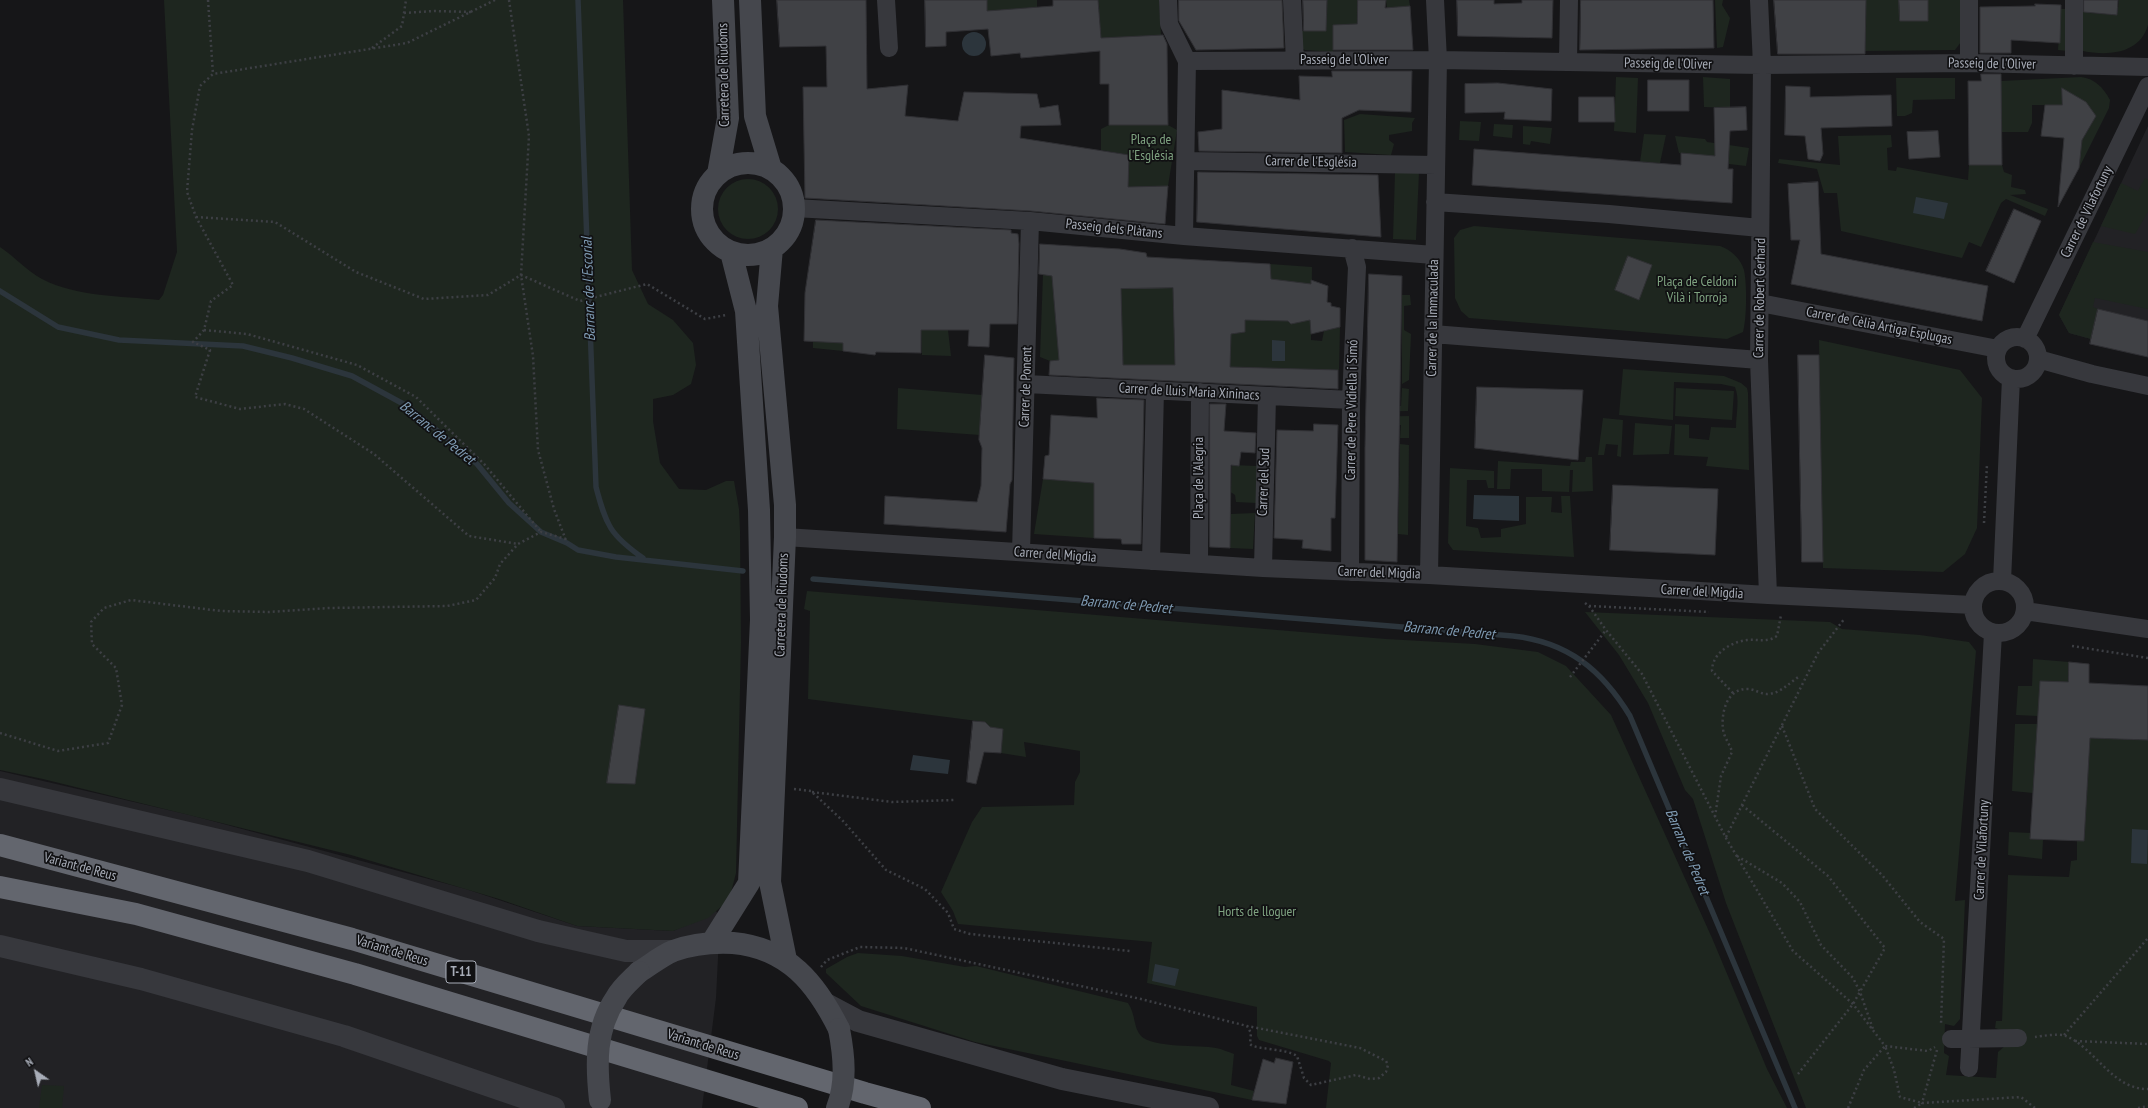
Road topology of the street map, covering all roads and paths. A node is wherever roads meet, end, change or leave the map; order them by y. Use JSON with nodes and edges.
{"nodes":[{"id":1,"x":208,"y":0,"type":"edge"},
{"id":2,"x":406,"y":0,"type":"edge"},
{"id":3,"x":495,"y":0,"type":"edge"},
{"id":4,"x":509,"y":0,"type":"edge"},
{"id":5,"x":723,"y":0,"type":"edge"},
{"id":6,"x":750,"y":0,"type":"edge"},
{"id":7,"x":886,"y":0,"type":"edge"},
{"id":8,"x":1168,"y":0,"type":"edge"},
{"id":9,"x":1292,"y":0,"type":"edge"},
{"id":10,"x":1435,"y":0,"type":"edge"},
{"id":11,"x":1569,"y":0,"type":"edge"},
{"id":12,"x":1759,"y":0,"type":"edge"},
{"id":13,"x":1969,"y":0,"type":"edge"},
{"id":14,"x":2074,"y":0,"type":"edge"},
{"id":15,"x":472,"y":12,"type":"junction"},
{"id":16,"x":404,"y":14,"type":"junction"},
{"id":17,"x":890,"y":48,"type":"dead end"},
{"id":18,"x":370,"y":49,"type":"junction"},
{"id":19,"x":1438,"y":60,"type":"junction"},
{"id":20,"x":1187,"y":61,"type":"junction"},
{"id":21,"x":1295,"y":61,"type":"junction"},
{"id":22,"x":1568,"y":62,"type":"junction"},
{"id":23,"x":1969,"y":63,"type":"junction"},
{"id":24,"x":1762,"y":65,"type":"junction"},
{"id":25,"x":2074,"y":66,"type":"junction"},
{"id":26,"x":2148,"y":67,"type":"edge"},
{"id":27,"x":213,"y":74,"type":"junction"},
{"id":28,"x":2148,"y":86,"type":"edge"},
{"id":29,"x":1186,"y":161,"type":"junction"},
{"id":30,"x":1436,"y":165,"type":"junction"},
{"id":31,"x":771,"y":168,"type":"junction"},
{"id":32,"x":718,"y":174,"type":"junction"},
{"id":33,"x":1435,"y":202,"type":"junction"},
{"id":34,"x":794,"y":208,"type":"junction"},
{"id":35,"x":196,"y":217,"type":"junction"},
{"id":36,"x":1030,"y":221,"type":"junction"},
{"id":37,"x":1760,"y":228,"type":"junction"},
{"id":38,"x":1184,"y":236,"type":"junction"},
{"id":39,"x":772,"y":248,"type":"junction"},
{"id":40,"x":1352,"y":248,"type":"junction"},
{"id":41,"x":731,"y":252,"type":"junction"},
{"id":42,"x":1434,"y":255,"type":"junction"},
{"id":43,"x":521,"y":275,"type":"junction"},
{"id":44,"x":1760,"y":303,"type":"junction"},
{"id":45,"x":746,"y":310,"type":"junction"},
{"id":46,"x":204,"y":330,"type":"junction"},
{"id":47,"x":1433,"y":334,"type":"junction"},
{"id":48,"x":2025,"y":338,"type":"junction"},
{"id":49,"x":1998,"y":349,"type":"junction"},
{"id":50,"x":2038,"y":359,"type":"junction"},
{"id":51,"x":1759,"y":360,"type":"junction"},
{"id":52,"x":2012,"y":378,"type":"junction"},
{"id":53,"x":1026,"y":384,"type":"junction"},
{"id":54,"x":2148,"y":386,"type":"edge"},
{"id":55,"x":1155,"y":390,"type":"junction"},
{"id":56,"x":1200,"y":392,"type":"junction"},
{"id":57,"x":1267,"y":396,"type":"junction"},
{"id":58,"x":1351,"y":400,"type":"junction"},
{"id":59,"x":541,"y":532,"type":"junction"},
{"id":60,"x":785,"y":537,"type":"junction"},
{"id":61,"x":566,"y":539,"type":"junction"},
{"id":62,"x":567,"y":543,"type":"dead end"},
{"id":63,"x":518,"y":544,"type":"junction"},
{"id":64,"x":1021,"y":552,"type":"junction"},
{"id":65,"x":1151,"y":561,"type":"junction"},
{"id":66,"x":1199,"y":564,"type":"junction"},
{"id":67,"x":1263,"y":568,"type":"junction"},
{"id":68,"x":1350,"y":572,"type":"junction"},
{"id":69,"x":1429,"y":575,"type":"junction"},
{"id":70,"x":2002,"y":581,"type":"junction"},
{"id":71,"x":1768,"y":596,"type":"junction"},
{"id":72,"x":1973,"y":605,"type":"junction"},
{"id":73,"x":1590,"y":606,"type":"dead end"},
{"id":74,"x":2025,"y":610,"type":"junction"},
{"id":75,"x":1781,"y":615,"type":"dead end"},
{"id":76,"x":1845,"y":618,"type":"dead end"},
{"id":77,"x":2148,"y":629,"type":"edge"},
{"id":78,"x":1606,"y":630,"type":"junction"},
{"id":79,"x":1993,"y":633,"type":"junction"},
{"id":80,"x":2072,"y":646,"type":"dead end"},
{"id":81,"x":2148,"y":658,"type":"edge"},
{"id":82,"x":1800,"y":676,"type":"dead end"},
{"id":83,"x":1570,"y":677,"type":"dead end"},
{"id":84,"x":1732,"y":693,"type":"junction"},
{"id":85,"x":1782,"y":726,"type":"junction"},
{"id":86,"x":0,"y":734,"type":"edge"},
{"id":87,"x":776,"y":786,"type":"junction"},
{"id":88,"x":0,"y":789,"type":"edge"},
{"id":89,"x":811,"y":791,"type":"junction"},
{"id":90,"x":954,"y":800,"type":"dead end"},
{"id":91,"x":1742,"y":805,"type":"junction"},
{"id":92,"x":1715,"y":817,"type":"junction"},
{"id":93,"x":1726,"y":838,"type":"junction"},
{"id":94,"x":0,"y":846,"type":"edge"},
{"id":95,"x":1737,"y":856,"type":"junction"},
{"id":96,"x":0,"y":887,"type":"edge"},
{"id":97,"x":2148,"y":938,"type":"edge"},
{"id":98,"x":712,"y":942,"type":"junction"},
{"id":99,"x":0,"y":946,"type":"edge"},
{"id":100,"x":672,"y":951,"type":"junction"},
{"id":101,"x":1130,"y":951,"type":"dead end"},
{"id":102,"x":786,"y":960,"type":"junction"},
{"id":103,"x":808,"y":980,"type":"junction"},
{"id":104,"x":1860,"y":992,"type":"junction"},
{"id":105,"x":826,"y":1004,"type":"junction"},
{"id":106,"x":1853,"y":1004,"type":"junction"},
{"id":107,"x":1247,"y":1026,"type":"junction"},
{"id":108,"x":1874,"y":1032,"type":"junction"},
{"id":109,"x":1946,"y":1035,"type":"joint"},
{"id":110,"x":2064,"y":1035,"type":"junction"},
{"id":111,"x":1971,"y":1038,"type":"junction"},
{"id":112,"x":2018,"y":1038,"type":"joint"},
{"id":113,"x":2075,"y":1041,"type":"junction"},
{"id":114,"x":2148,"y":1044,"type":"edge"},
{"id":115,"x":1885,"y":1046,"type":"junction"},
{"id":116,"x":1969,"y":1068,"type":"dead end"},
{"id":117,"x":1798,"y":1074,"type":"dead end"},
{"id":118,"x":2148,"y":1089,"type":"edge"},
{"id":119,"x":1922,"y":1103,"type":"junction"},
{"id":120,"x":602,"y":1104,"type":"edge"},
{"id":121,"x":2148,"y":1106,"type":"edge"},
{"id":122,"x":554,"y":1108,"type":"edge"},
{"id":123,"x":797,"y":1108,"type":"edge"},
{"id":124,"x":837,"y":1108,"type":"edge"},
{"id":125,"x":920,"y":1108,"type":"edge"},
{"id":126,"x":1208,"y":1108,"type":"edge"},
{"id":127,"x":1848,"y":1108,"type":"edge"},
{"id":128,"x":1914,"y":1108,"type":"edge"},
{"id":129,"x":2035,"y":1108,"type":"edge"},
{"id":130,"x":2138,"y":1108,"type":"edge"}],
"edges":[{"from":1,"to":27,"type":"path"},
{"from":2,"to":16,"type":"path"},
{"from":3,"to":15,"type":"path"},
{"from":4,"to":43,"type":"path"},
{"from":5,"to":32,"type":"main road","name":"Carretera de Riudoms"},
{"from":6,"to":31,"type":"main road","name":"Carretera de Riudoms"},
{"from":7,"to":17,"type":"street"},
{"from":8,"to":20,"type":"street"},
{"from":9,"to":21,"type":"street"},
{"from":10,"to":19,"type":"street","name":"Carrer de la Immaculada"},
{"from":11,"to":22,"type":"street"},
{"from":12,"to":24,"type":"street","name":"Carrer de Robert Gerhard"},
{"from":13,"to":23,"type":"street"},
{"from":14,"to":25,"type":"street"},
{"from":15,"to":16,"type":"path"},
{"from":15,"to":18,"type":"path"},
{"from":16,"to":18,"type":"path"},
{"from":18,"to":27,"type":"path"},
{"from":19,"to":21,"type":"street","name":"Passeig de l'Oliver"},
{"from":19,"to":22,"type":"street","name":"Passeig de l'Oliver"},
{"from":19,"to":30,"type":"street","name":"Carrer de la Immaculada"},
{"from":20,"to":21,"type":"street","name":"Passeig de l'Oliver"},
{"from":20,"to":29,"type":"street"},
{"from":22,"to":24,"type":"street","name":"Passeig de l'Oliver"},
{"from":23,"to":24,"type":"street","name":"Passeig de l'Oliver"},
{"from":23,"to":25,"type":"street","name":"Passeig de l'Oliver"},
{"from":24,"to":37,"type":"street","name":"Carrer de Robert Gerhard"},
{"from":25,"to":26,"type":"street","name":"Passeig de l'Oliver"},
{"from":27,"to":35,"type":"path"},
{"from":28,"to":48,"type":"street","name":"Carrer de Vilafortuny"},
{"from":29,"to":30,"type":"street","name":"Carrer de l'Església"},
{"from":29,"to":38,"type":"street"},
{"from":30,"to":33,"type":"street","name":"Carrer de la Immaculada"},
{"from":31,"to":32,"type":"main road"},
{"from":31,"to":34,"type":"main road"},
{"from":32,"to":41,"type":"main road"},
{"from":33,"to":37,"type":"street"},
{"from":33,"to":42,"type":"street","name":"Carrer de la Immaculada"},
{"from":34,"to":36,"type":"street","name":"Passeig dels Plàtans"},
{"from":34,"to":39,"type":"main road"},
{"from":35,"to":43,"type":"path"},
{"from":35,"to":46,"type":"path"},
{"from":36,"to":38,"type":"street","name":"Passeig dels Plàtans"},
{"from":36,"to":53,"type":"street","name":"Carrer de Ponent"},
{"from":37,"to":44,"type":"street","name":"Carrer de Robert Gerhard"},
{"from":38,"to":40,"type":"street","name":"Passeig dels Plàtans"},
{"from":39,"to":41,"type":"main road"},
{"from":39,"to":60,"type":"main road","name":"Carretera de Riudoms"},
{"from":40,"to":42,"type":"street","name":"Passeig dels Plàtans"},
{"from":40,"to":58,"type":"street","name":"Carrer de Pere Vidiella i Simó"},
{"from":41,"to":45,"type":"main road","name":"Carretera de Riudoms"},
{"from":42,"to":47,"type":"street","name":"Carrer de la Immaculada"},
{"from":43,"to":45,"type":"path"},
{"from":43,"to":61,"type":"path"},
{"from":44,"to":49,"type":"street","name":"Carrer de Cèlia Artiga Esplugas"},
{"from":44,"to":51,"type":"street","name":"Carrer de Robert Gerhard"},
{"from":45,"to":98,"type":"main road","name":"Carretera de Riudoms"},
{"from":46,"to":59,"type":"path"},
{"from":46,"to":63,"type":"path"},
{"from":47,"to":51,"type":"street"},
{"from":47,"to":69,"type":"street","name":"Carrer de la Immaculada"},
{"from":48,"to":49,"type":"street"},
{"from":48,"to":50,"type":"street"},
{"from":49,"to":52,"type":"street"},
{"from":50,"to":52,"type":"street"},
{"from":50,"to":54,"type":"street"},
{"from":51,"to":71,"type":"street","name":"Carrer de Robert Gerhard"},
{"from":52,"to":70,"type":"street"},
{"from":53,"to":55,"type":"street","name":"Carrer de lluis Maria Xininacs"},
{"from":53,"to":64,"type":"street","name":"Carrer de Ponent"},
{"from":55,"to":56,"type":"street","name":"Carrer de lluis Maria Xininacs"},
{"from":55,"to":65,"type":"street"},
{"from":56,"to":57,"type":"street","name":"Carrer de lluis Maria Xininacs"},
{"from":56,"to":66,"type":"street","name":"Plaça de l'Alegria"},
{"from":57,"to":58,"type":"street","name":"Carrer de lluis Maria Xininacs"},
{"from":57,"to":67,"type":"street","name":"Carrer del Sud"},
{"from":58,"to":68,"type":"street","name":"Carrer de Pere Vidiella i Simó"},
{"from":59,"to":61,"type":"path"},
{"from":59,"to":63,"type":"path"},
{"from":60,"to":64,"type":"street","name":"Carrer del Migdia"},
{"from":60,"to":87,"type":"main road","name":"Carretera de Riudoms"},
{"from":61,"to":62,"type":"path"},
{"from":63,"to":86,"type":"path"},
{"from":64,"to":65,"type":"street","name":"Carrer del Migdia"},
{"from":65,"to":66,"type":"street","name":"Carrer del Migdia"},
{"from":66,"to":67,"type":"street","name":"Carrer del Migdia"},
{"from":67,"to":68,"type":"street","name":"Carrer del Migdia"},
{"from":68,"to":69,"type":"street","name":"Carrer del Migdia"},
{"from":69,"to":71,"type":"street","name":"Carrer del Migdia"},
{"from":70,"to":72,"type":"street"},
{"from":70,"to":74,"type":"street"},
{"from":71,"to":72,"type":"street","name":"Carrer del Migdia"},
{"from":72,"to":79,"type":"street"},
{"from":73,"to":78,"type":"path"},
{"from":74,"to":77,"type":"street"},
{"from":74,"to":79,"type":"street"},
{"from":75,"to":84,"type":"path"},
{"from":76,"to":85,"type":"path"},
{"from":78,"to":83,"type":"path"},
{"from":78,"to":92,"type":"path"},
{"from":79,"to":111,"type":"street","name":"Carrer de Vilafortuny"},
{"from":80,"to":81,"type":"path"},
{"from":82,"to":84,"type":"path"},
{"from":84,"to":92,"type":"path"},
{"from":85,"to":91,"type":"path"},
{"from":85,"to":109,"type":"path"},
{"from":87,"to":89,"type":"path"},
{"from":87,"to":102,"type":"main road","name":"Carretera de Riudoms"},
{"from":88,"to":100,"type":"street"},
{"from":89,"to":90,"type":"path"},
{"from":89,"to":101,"type":"path"},
{"from":91,"to":93,"type":"path"},
{"from":91,"to":104,"type":"path"},
{"from":92,"to":93,"type":"path"},
{"from":93,"to":95,"type":"path"},
{"from":94,"to":125,"type":"highway","name":"Variant de Reus","number":"T-11"},
{"from":95,"to":104,"type":"path"},
{"from":95,"to":106,"type":"path"},
{"from":96,"to":123,"type":"highway","number":"T-11"},
{"from":97,"to":110,"type":"path"},
{"from":98,"to":100,"type":"main road"},
{"from":98,"to":102,"type":"main road"},
{"from":99,"to":122,"type":"street"},
{"from":100,"to":120,"type":"main road","bridge":true},
{"from":102,"to":103,"type":"main road"},
{"from":103,"to":105,"type":"main road"},
{"from":103,"to":107,"type":"path"},
{"from":104,"to":106,"type":"path"},
{"from":104,"to":108,"type":"path"},
{"from":105,"to":124,"type":"main road","bridge":true},
{"from":105,"to":126,"type":"street"},
{"from":106,"to":108,"type":"path"},
{"from":106,"to":117,"type":"path"},
{"from":107,"to":107,"type":"path"},
{"from":108,"to":115,"type":"path"},
{"from":109,"to":111,"type":"street"},
{"from":110,"to":112,"type":"path"},
{"from":110,"to":113,"type":"path"},
{"from":111,"to":112,"type":"street"},
{"from":111,"to":116,"type":"street","name":"Carrer de Vilafortuny"},
{"from":113,"to":114,"type":"path"},
{"from":113,"to":118,"type":"path"},
{"from":115,"to":119,"type":"path"},
{"from":115,"to":119,"type":"path"},
{"from":115,"to":127,"type":"path"},
{"from":119,"to":128,"type":"path"},
{"from":119,"to":129,"type":"path"},
{"from":121,"to":130,"type":"path"}]}
